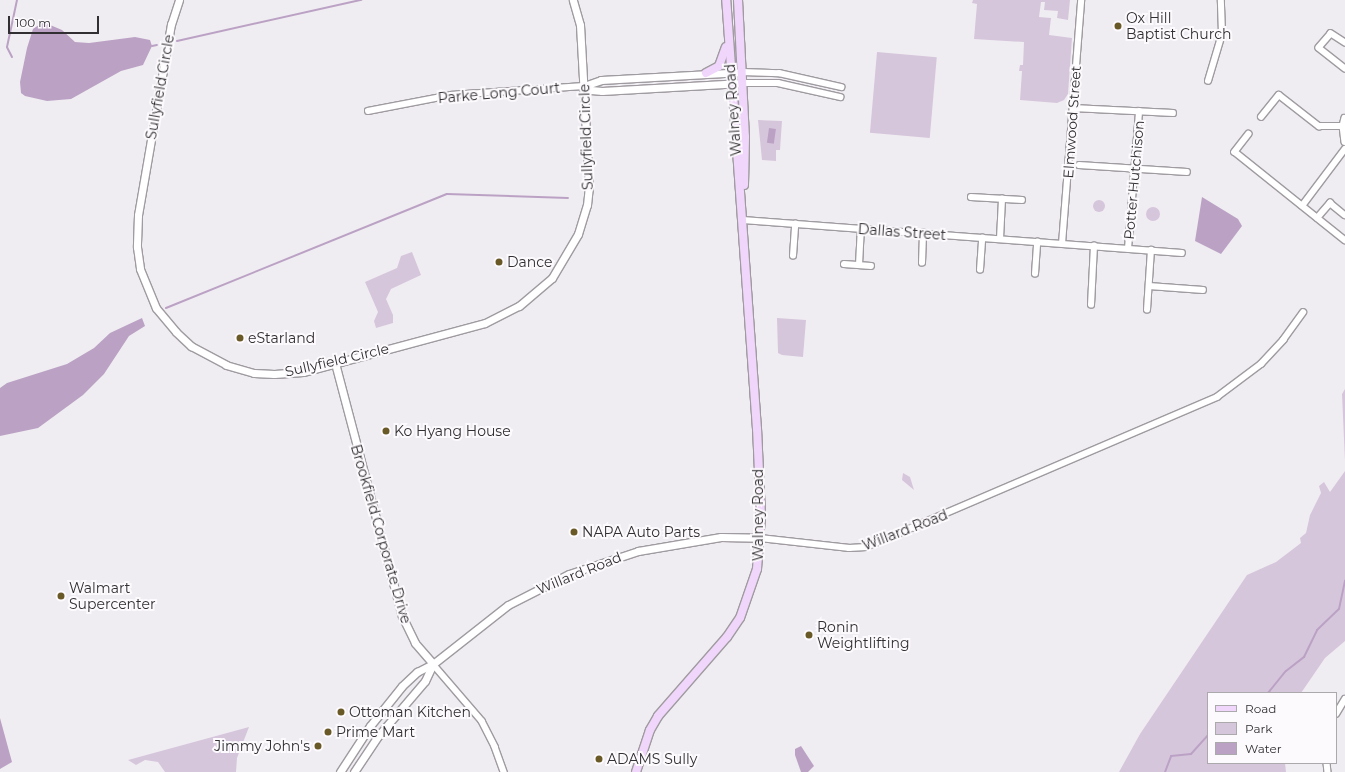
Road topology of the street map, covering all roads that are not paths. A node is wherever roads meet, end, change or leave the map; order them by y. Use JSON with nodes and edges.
{"nodes":[{"id":1,"x":179,"y":0,"type":"edge"},
{"id":2,"x":573,"y":0,"type":"edge"},
{"id":3,"x":726,"y":0,"type":"edge"},
{"id":4,"x":738,"y":0,"type":"edge"},
{"id":5,"x":1081,"y":0,"type":"edge"},
{"id":6,"x":1221,"y":0,"type":"edge"},
{"id":7,"x":728,"y":40,"type":"junction"},
{"id":8,"x":1345,"y":43,"type":"edge"},
{"id":9,"x":1345,"y":68,"type":"edge"},
{"id":10,"x":731,"y":72,"type":"junction"},
{"id":11,"x":742,"y":72,"type":"junction"},
{"id":12,"x":706,"y":73,"type":"junction"},
{"id":13,"x":1208,"y":82,"type":"dead end"},
{"id":14,"x":742,"y":83,"type":"junction"},
{"id":15,"x":732,"y":84,"type":"junction"},
{"id":16,"x":584,"y":86,"type":"junction"},
{"id":17,"x":841,"y":87,"type":"dead end"},
{"id":18,"x":840,"y":97,"type":"dead end"},
{"id":19,"x":1073,"y":108,"type":"junction"},
{"id":20,"x":368,"y":111,"type":"dead end"},
{"id":21,"x":1139,"y":111,"type":"junction"},
{"id":22,"x":1173,"y":113,"type":"dead end"},
{"id":23,"x":1262,"y":117,"type":"dead end"},
{"id":24,"x":1345,"y":118,"type":"edge"},
{"id":25,"x":1344,"y":126,"type":"edge"},
{"id":26,"x":1249,"y":134,"type":"dead end"},
{"id":27,"x":1345,"y":142,"type":"edge"},
{"id":28,"x":1345,"y":149,"type":"edge"},
{"id":29,"x":1079,"y":165,"type":"dead end"},
{"id":30,"x":1135,"y":169,"type":"junction"},
{"id":31,"x":1187,"y":172,"type":"dead end"},
{"id":32,"x":971,"y":197,"type":"dead end"},
{"id":33,"x":1002,"y":199,"type":"junction"},
{"id":34,"x":1022,"y":200,"type":"dead end"},
{"id":35,"x":1302,"y":206,"type":"junction"},
{"id":36,"x":1345,"y":215,"type":"edge"},
{"id":37,"x":1317,"y":218,"type":"junction"},
{"id":38,"x":743,"y":220,"type":"junction"},
{"id":39,"x":795,"y":224,"type":"junction"},
{"id":40,"x":861,"y":229,"type":"junction"},
{"id":41,"x":923,"y":234,"type":"junction"},
{"id":42,"x":982,"y":238,"type":"junction"},
{"id":43,"x":1000,"y":239,"type":"junction"},
{"id":44,"x":1345,"y":240,"type":"edge"},
{"id":45,"x":1037,"y":242,"type":"junction"},
{"id":46,"x":1062,"y":244,"type":"junction"},
{"id":47,"x":1094,"y":246,"type":"junction"},
{"id":48,"x":1128,"y":249,"type":"junction"},
{"id":49,"x":1151,"y":250,"type":"junction"},
{"id":50,"x":1182,"y":252,"type":"dead end"},
{"id":51,"x":793,"y":256,"type":"dead end"},
{"id":52,"x":922,"y":263,"type":"dead end"},
{"id":53,"x":844,"y":264,"type":"dead end"},
{"id":54,"x":859,"y":265,"type":"junction"},
{"id":55,"x":871,"y":266,"type":"dead end"},
{"id":56,"x":980,"y":270,"type":"dead end"},
{"id":57,"x":1035,"y":274,"type":"dead end"},
{"id":58,"x":1149,"y":286,"type":"junction"},
{"id":59,"x":1203,"y":290,"type":"dead end"},
{"id":60,"x":1091,"y":305,"type":"dead end"},
{"id":61,"x":1147,"y":310,"type":"dead end"},
{"id":62,"x":1303,"y":312,"type":"dead end"},
{"id":63,"x":335,"y":363,"type":"junction"},
{"id":64,"x":760,"y":538,"type":"junction"},
{"id":65,"x":433,"y":664,"type":"junction"},
{"id":66,"x":1345,"y":699,"type":"edge"},
{"id":67,"x":1337,"y":712,"type":"edge"},
{"id":68,"x":340,"y":772,"type":"edge"},
{"id":69,"x":354,"y":772,"type":"edge"},
{"id":70,"x":504,"y":772,"type":"edge"},
{"id":71,"x":636,"y":772,"type":"edge"}],
"edges":[{"from":1,"to":63,"type":"street","name":"Sullyfield Circle"},
{"from":2,"to":16,"type":"street","name":"Sullyfield Circle"},
{"from":3,"to":7,"type":"main road","name":"Walney Road"},
{"from":4,"to":11,"type":"main road","name":"Walney Road"},
{"from":5,"to":19,"type":"street","name":"Elmwood Street"},
{"from":6,"to":13,"type":"street"},
{"from":7,"to":10,"type":"main road","name":"Walney Road"},
{"from":7,"to":12,"type":"main road"},
{"from":8,"to":9,"type":"street"},
{"from":10,"to":11,"type":"street"},
{"from":10,"to":12,"type":"street"},
{"from":10,"to":15,"type":"main road","name":"Walney Road"},
{"from":11,"to":14,"type":"main road","name":"Walney Road"},
{"from":11,"to":17,"type":"street"},
{"from":12,"to":16,"type":"street"},
{"from":14,"to":15,"type":"street"},
{"from":14,"to":18,"type":"street"},
{"from":14,"to":38,"type":"main road","name":"Walney Road"},
{"from":15,"to":16,"type":"street"},
{"from":15,"to":38,"type":"main road","name":"Walney Road"},
{"from":16,"to":20,"type":"street","name":"Parke Long Court"},
{"from":16,"to":63,"type":"street","name":"Sullyfield Circle"},
{"from":19,"to":21,"type":"street"},
{"from":19,"to":46,"type":"street","name":"Elmwood Street"},
{"from":21,"to":22,"type":"street"},
{"from":21,"to":30,"type":"street","name":"Potter Hutchison"},
{"from":23,"to":25,"type":"street"},
{"from":24,"to":25,"type":"street"},
{"from":25,"to":27,"type":"street"},
{"from":26,"to":35,"type":"street"},
{"from":28,"to":35,"type":"street"},
{"from":29,"to":30,"type":"street"},
{"from":30,"to":31,"type":"street"},
{"from":30,"to":48,"type":"street","name":"Potter Hutchison"},
{"from":32,"to":33,"type":"street"},
{"from":33,"to":34,"type":"street"},
{"from":33,"to":43,"type":"street"},
{"from":35,"to":37,"type":"street"},
{"from":36,"to":37,"type":"street"},
{"from":37,"to":44,"type":"street"},
{"from":38,"to":39,"type":"street","name":"Dallas Street"},
{"from":38,"to":64,"type":"main road","name":"Walney Road"},
{"from":39,"to":40,"type":"street","name":"Dallas Street"},
{"from":39,"to":51,"type":"street"},
{"from":40,"to":41,"type":"street","name":"Dallas Street"},
{"from":40,"to":54,"type":"street"},
{"from":41,"to":42,"type":"street","name":"Dallas Street"},
{"from":41,"to":52,"type":"street"},
{"from":42,"to":43,"type":"street","name":"Dallas Street"},
{"from":42,"to":56,"type":"street"},
{"from":43,"to":45,"type":"street","name":"Dallas Street"},
{"from":45,"to":46,"type":"street","name":"Dallas Street"},
{"from":45,"to":57,"type":"street"},
{"from":46,"to":47,"type":"street","name":"Dallas Street"},
{"from":47,"to":48,"type":"street","name":"Dallas Street"},
{"from":47,"to":60,"type":"street"},
{"from":48,"to":49,"type":"street","name":"Dallas Street"},
{"from":49,"to":50,"type":"street","name":"Dallas Street"},
{"from":49,"to":58,"type":"street"},
{"from":53,"to":54,"type":"street"},
{"from":54,"to":55,"type":"street"},
{"from":58,"to":59,"type":"street"},
{"from":58,"to":61,"type":"street"},
{"from":62,"to":64,"type":"street","name":"Willard Road"},
{"from":63,"to":65,"type":"street","name":"Brookfield Corporate Drive"},
{"from":64,"to":65,"type":"street","name":"Willard Road"},
{"from":64,"to":71,"type":"main road","name":"Walney Road"},
{"from":65,"to":68,"type":"street","name":"Willard Road"},
{"from":65,"to":69,"type":"street","name":"Willard Road"},
{"from":65,"to":70,"type":"street","name":"Brookfield Corporate Drive"},
{"from":66,"to":67,"type":"street"}]}
